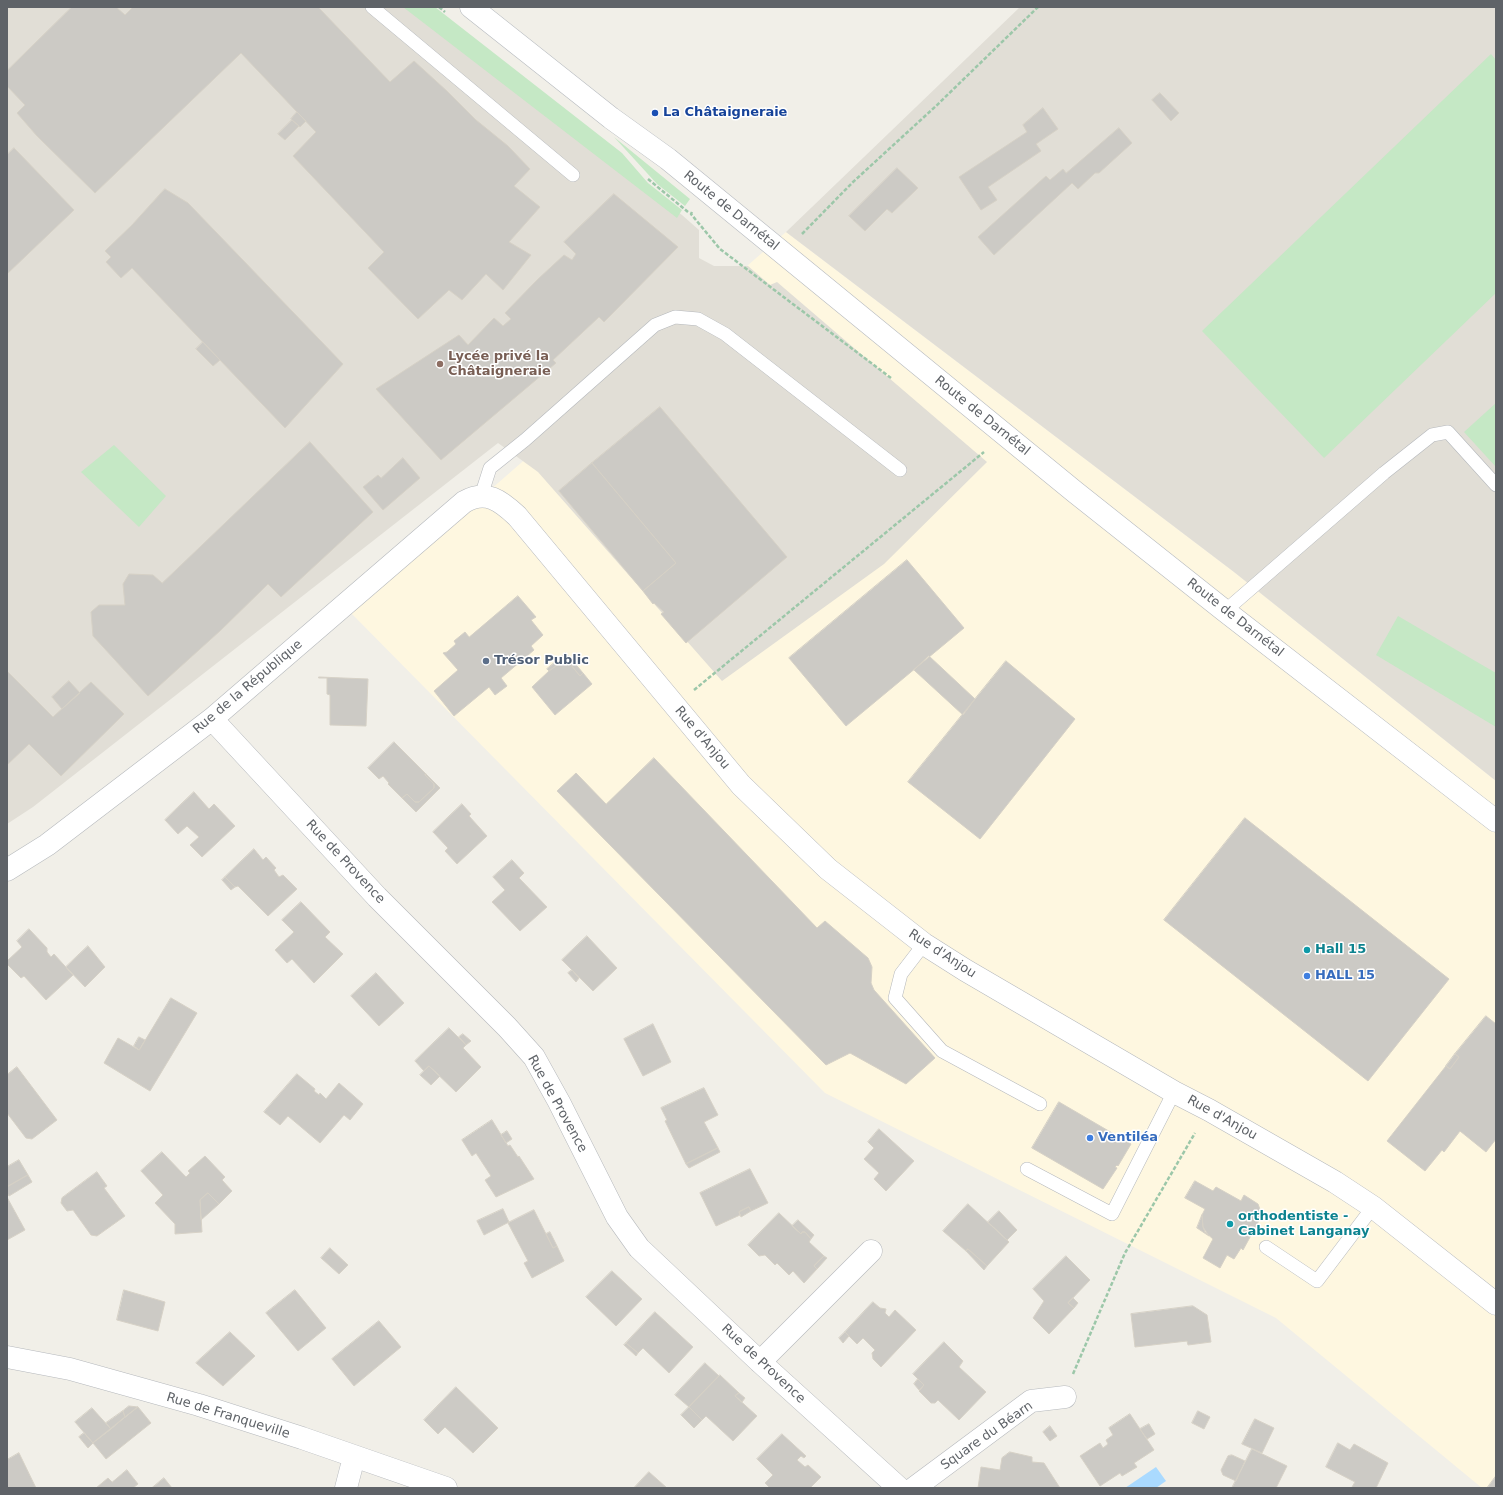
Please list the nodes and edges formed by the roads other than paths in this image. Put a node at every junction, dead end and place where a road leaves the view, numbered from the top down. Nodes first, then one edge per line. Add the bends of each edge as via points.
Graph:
1 (372, 7) edge
2 (471, 7) edge
3 (573, 175) dead end
4 (900, 470) dead end
5 (1496, 486) edge
6 (481, 496) junction
7 (1225, 611) junction
8 (212, 719) junction
9 (1496, 821) edge
10 (7, 870) edge
11 (924, 944) junction
12 (1174, 1092) junction
13 (1040, 1104) dead end
14 (1027, 1170) dead end
15 (1373, 1208) junction
16 (1266, 1247) dead end
17 (871, 1251) dead end
18 (1496, 1304) edge
19 (7, 1357) edge
20 (760, 1362) junction
21 (1065, 1397) road end
22 (354, 1457) junction
23 (346, 1488) edge
24 (446, 1488) edge
25 (899, 1488) edge
26 (914, 1488) edge

1 - 3 lane
2 - 7 street, Route de Darnétal via 668,160 1074,492
4 - 6 lane via 725,334 698,319 675,317 655,325 490,468
5 - 7 lane via 1448,432 1432,435 1384,473
6 - 8 street, Rue de la République via 474,496 464,502
6 - 11 street, Rue d'Anjou via 502,503 517,516 741,785 828,869
7 - 9 street, Route de Darnétal
8 - 10 street, Rue de la République via 47,845
8 - 20 street, Rue de Provence via 377,897 498,1017 534,1057 614,1211 639,1248
11 - 12 street, Rue d'Anjou
11 - 13 lane via 901,974 895,998 942,1051
12 - 14 lane via 1112,1214
12 - 15 street, Rue d'Anjou via 1335,1182
15 - 16 lane via 1317,1281
15 - 18 street, Rue d'Anjou
17 - 20 street
19 - 22 street, Rue de Franqueville via 70,1369 199,1405
20 - 25 street, Rue de Provence
21 - 26 street, Square du Béarn via 1031,1401
22 - 23 street
22 - 24 street, Rue de Franqueville

